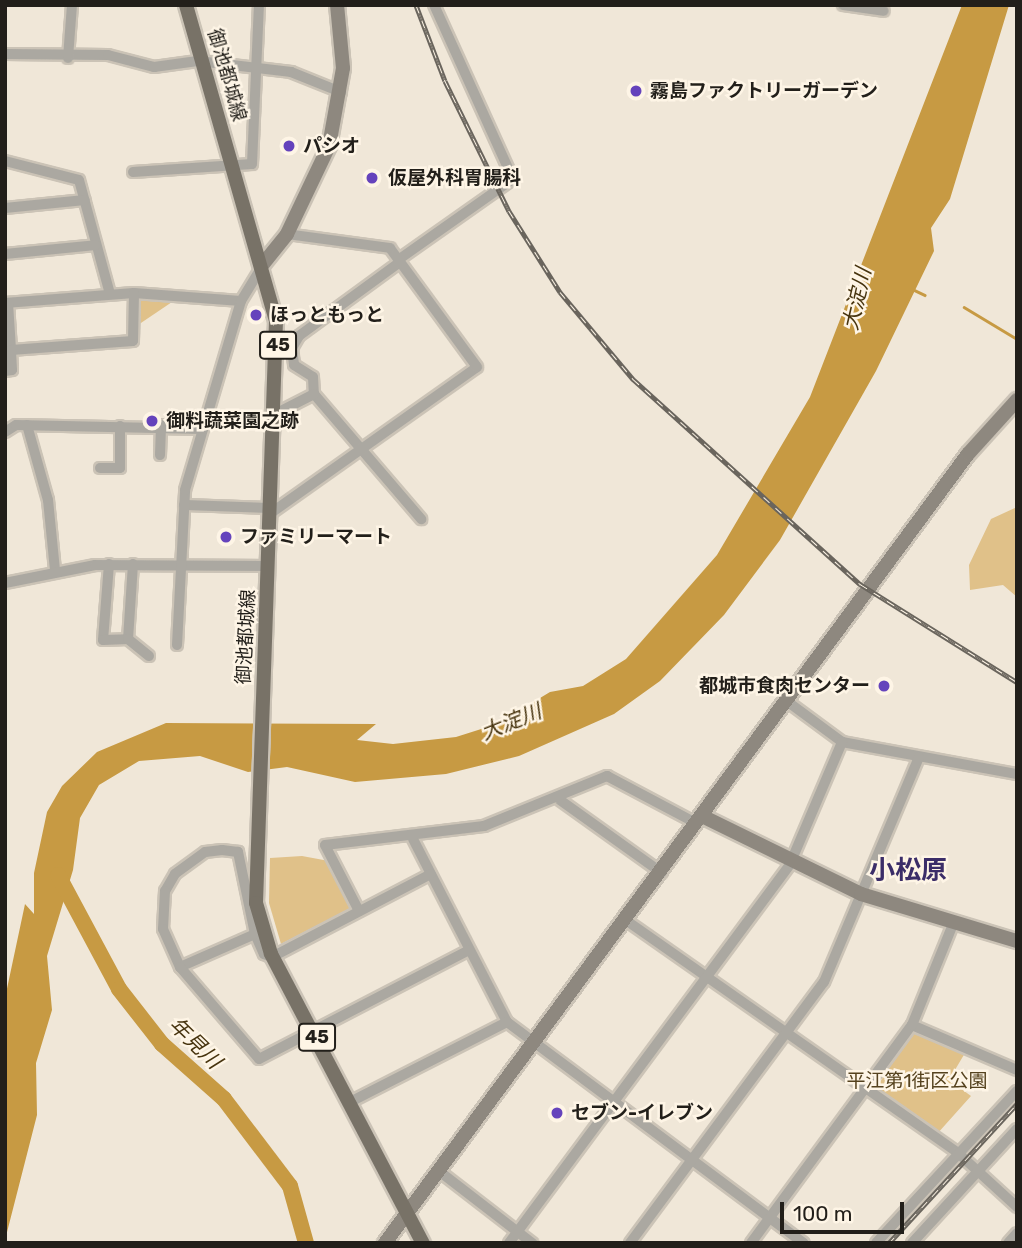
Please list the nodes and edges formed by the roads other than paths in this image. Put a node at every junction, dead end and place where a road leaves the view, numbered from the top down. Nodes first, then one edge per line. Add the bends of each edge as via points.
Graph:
1 (72, 5) edge
2 (187, 5) edge
3 (259, 5) edge
4 (337, 5) edge
5 (433, 5) edge
6 (843, 5) edge
7 (884, 11) dead end
8 (5, 54) edge
9 (68, 58) junction
10 (205, 65) junction
11 (261, 69) junction
12 (341, 92) junction
13 (5, 161) edge
14 (234, 167) junction
15 (133, 172) dead end
16 (85, 200) junction
17 (5, 208) edge
18 (287, 234) junction
19 (96, 245) junction
20 (5, 254) edge
21 (399, 261) junction
22 (263, 264) junction
23 (134, 293) junction
24 (110, 294) junction
25 (241, 301) junction
26 (6, 303) edge
27 (11, 350) junction
28 (5, 371) edge
29 (314, 394) junction
30 (1014, 406) edge
31 (275, 414) junction
32 (27, 425) junction
33 (161, 425) junction
34 (120, 426) junction
35 (203, 429) junction
36 (5, 432) edge
37 (362, 448) junction
38 (160, 455) dead end
39 (100, 468) dead end
40 (184, 505) junction
41 (271, 510) junction
42 (421, 519) dead end
43 (133, 564) junction
44 (108, 565) junction
45 (181, 566) junction
46 (269, 566) junction
47 (55, 570) junction
48 (5, 583) edge
49 (128, 639) junction
50 (177, 645) dead end
51 (149, 656) dead end
52 (788, 702) junction
53 (842, 743) junction
54 (919, 757) junction
55 (1017, 774) edge
56 (560, 800) junction
57 (704, 817) junction
58 (413, 839) junction
59 (790, 864) junction
60 (663, 873) junction
61 (431, 874) junction
62 (861, 894) junction
63 (359, 911) junction
64 (627, 920) junction
65 (953, 924) junction
66 (256, 934) junction
67 (1017, 941) edge
68 (469, 950) junction
69 (272, 957) junction
70 (180, 967) junction
71 (707, 978) junction
72 (507, 1022) junction
73 (912, 1025) junction
74 (314, 1032) junction
75 (785, 1035) junction
76 (534, 1043) junction
77 (1017, 1070) edge
78 (866, 1088) junction
79 (1017, 1091) edge
80 (352, 1101) junction
81 (614, 1101) junction
82 (1017, 1129) edge
83 (958, 1153) junction
84 (691, 1159) junction
85 (979, 1170) junction
86 (439, 1171) junction
87 (1017, 1207) edge
88 (407, 1212) junction
89 (769, 1216) junction
90 (517, 1232) junction
91 (1017, 1233) edge
92 (385, 1243) edge
93 (423, 1243) edge
94 (509, 1243) edge
95 (532, 1243) edge
96 (630, 1243) edge
97 (751, 1243) edge
98 (804, 1243) edge
99 (877, 1243) edge
100 (912, 1243) edge
101 (1008, 1243) edge

1 - 9 street
2 - 10 main road, 御池都城線 / 45
3 - 11 street
4 - 12 street
5 - 21 street via 513,180
6 - 7 street
8 - 9 street
9 - 10 street via 108,55 154,67
10 - 11 street
10 - 14 main road, 御池都城線 / 45
11 - 12 street
11 - 14 street via 252,164
12 - 18 street via 330,146
13 - 16 street via 74,176
14 - 15 street
14 - 22 main road, 御池都城線 / 45
16 - 17 street
16 - 19 street
18 - 21 street via 377,243
18 - 22 street
19 - 20 street
19 - 24 street
21 - 29 street via 294,341 295,365 313,377
21 - 37 street via 477,367
22 - 25 street
22 - 31 main road, 御池都城線 / 45 via 276,321
23 - 24 street
23 - 25 street
23 - 27 street via 133,341
24 - 26 street
25 - 35 street
26 - 27 street
27 - 28 street via 12,370
29 - 31 street
29 - 37 street
30 - 52 street
31 - 41 main road, 御池都城線 / 45
32 - 34 street
32 - 36 street
32 - 47 street via 48,500
33 - 34 street
33 - 35 street
33 - 38 street
34 - 39 street via 120,468
35 - 40 street
37 - 41 street
37 - 42 street
40 - 41 street
40 - 45 street
41 - 46 main road, 御池都城線 / 45
43 - 44 street
43 - 45 street
43 - 49 street
44 - 47 street
44 - 49 street via 103,640
45 - 46 street
45 - 50 street
46 - 69 main road, 御池都城線 / 45 via 253,874
47 - 48 street
49 - 51 street
52 - 53 street
52 - 57 street
53 - 54 street
53 - 59 street
54 - 55 street
54 - 62 street
56 - 57 street via 607,776 691,821
56 - 58 street via 484,826
56 - 60 street
57 - 59 street
57 - 60 street
58 - 61 street
58 - 63 street via 325,845
59 - 62 street
59 - 71 street
60 - 64 street
61 - 63 street
61 - 68 street
62 - 65 street
62 - 75 street via 824,982
63 - 69 street
64 - 71 street
64 - 76 street
65 - 67 street
65 - 73 street
66 - 69 street via 264,954
66 - 70 street
66 - 70 street via 238,852 205,852 188,861 165,891 163,929
68 - 72 street
68 - 74 street
69 - 74 main road, 御池都城線 / 45
70 - 74 street via 254,1057
71 - 75 street
71 - 81 street
72 - 76 street
72 - 80 street
73 - 77 street
73 - 78 street
74 - 80 main road, 御池都城線 / 45
75 - 78 street
75 - 84 street
76 - 81 street
76 - 86 street
78 - 83 street
78 - 89 street
79 - 83 street
80 - 88 main road, 御池都城線 / 45
81 - 84 street
81 - 90 street
82 - 85 street
83 - 85 street
83 - 99 street
84 - 89 street
84 - 96 street
85 - 87 street
85 - 100 street
86 - 88 street
86 - 90 street
88 - 92 street
88 - 93 main road, 御池都城線 / 45
89 - 97 street
89 - 98 street
90 - 94 street
90 - 95 street
91 - 101 street

